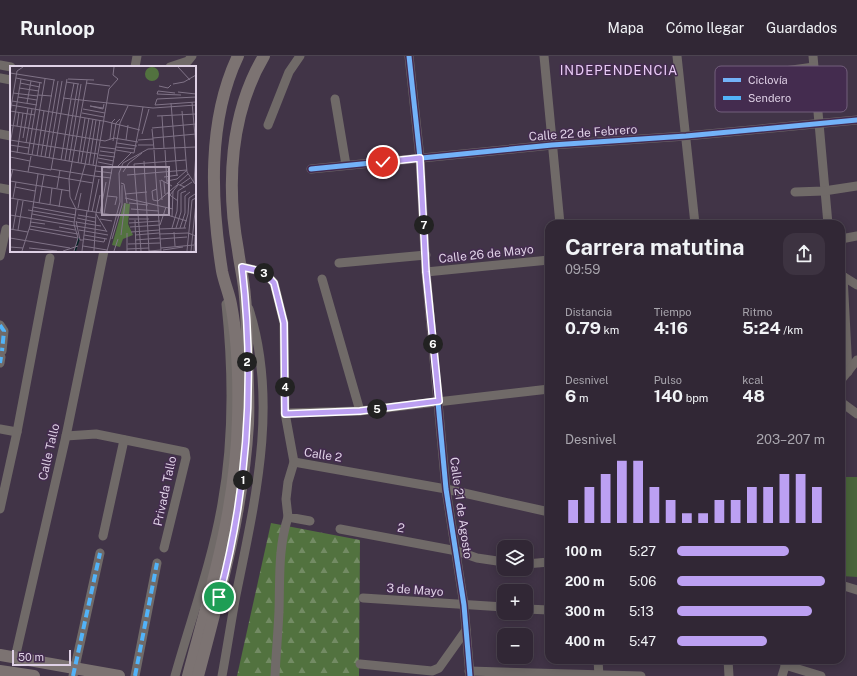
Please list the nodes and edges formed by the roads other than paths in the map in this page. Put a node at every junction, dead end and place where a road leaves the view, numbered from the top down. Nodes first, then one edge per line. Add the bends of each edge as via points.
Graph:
1 (136, 56) edge
2 (192, 56) edge
3 (238, 56) edge
4 (264, 56) edge
5 (300, 56) edge
6 (409, 56) edge
7 (544, 56) edge
8 (677, 56) edge
9 (813, 56) edge
10 (0, 65) edge
11 (135, 66) edge
12 (173, 66) edge
13 (814, 66) edge
14 (10, 67) edge
15 (0, 78) edge
16 (10, 80) edge
17 (335, 99) dead end
18 (817, 112) edge
19 (857, 120) edge
20 (818, 123) junction
21 (268, 125) dead end
22 (0, 134) edge
23 (10, 136) edge
24 (686, 136) junction
25 (552, 145) junction
26 (420, 158) junction
27 (346, 165) junction
28 (311, 169) dead end
29 (857, 186) edge
30 (0, 188) edge
31 (10, 190) edge
32 (824, 191) junction
33 (795, 192) dead end
34 (560, 220) edge
35 (695, 220) edge
36 (828, 220) edge
37 (6, 228) dead end
38 (857, 236) edge
39 (845, 238) edge
40 (104, 252) edge
41 (426, 255) junction
42 (0, 256) edge
43 (50, 258) dead end
44 (545, 260) edge
45 (339, 262) dead end
46 (242, 267) junction
47 (426, 272) junction
48 (222, 273) junction
49 (845, 277) edge
50 (322, 279) dead end
51 (857, 285) edge
52 (246, 298) junction
53 (845, 324) edge
54 (0, 325) edge
55 (1, 357) edge
56 (857, 360) edge
57 (848, 372) junction
58 (845, 375) edge
59 (545, 389) edge
60 (439, 401) junction
61 (845, 405) edge
62 (360, 411) junction
63 (285, 414) junction
64 (857, 414) edge
65 (0, 429) edge
66 (17, 432) junction
67 (66, 436) junction
68 (124, 440) junction
69 (294, 462) junction
70 (446, 490) junction
71 (0, 509) edge
72 (545, 511) edge
73 (288, 517) junction
74 (310, 521) dead end
75 (340, 529) dead end
76 (103, 536) dead end
77 (164, 548) dead end
78 (457, 551) junction
79 (100, 553) dead end
80 (497, 561) edge
81 (545, 562) edge
82 (157, 563) dead end
83 (533, 563) edge
84 (845, 586) edge
85 (857, 590) edge
86 (363, 598) dead end
87 (464, 605) junction
88 (497, 607) edge
89 (533, 609) edge
90 (545, 610) edge
91 (466, 630) junction
92 (0, 655) edge
93 (15, 658) junction
94 (360, 664) dead end
95 (598, 664) edge
96 (728, 664) edge
97 (786, 664) edge
98 (789, 664) edge
99 (0, 671) edge
100 (74, 672) edge
101 (469, 673) edge
102 (193, 675) edge
103 (599, 675) edge
104 (34, 676) edge
105 (119, 676) edge
106 (135, 676) edge
107 (174, 676) edge
108 (222, 676) edge
109 (275, 676) edge
110 (641, 676) edge
111 (729, 676) edge
112 (782, 676) edge
113 (821, 676) edge

1 - 11 street
2 - 12 street via 188,61
3 - 48 main road via 220,104 215,138 216,211
4 - 46 main road via 245,98 233,148 233,208
5 - 21 street via 289,72
6 - 26 street, Calle 21 de Agosto
7 - 25 street
8 - 24 street
9 - 13 street
10 - 14 street
15 - 16 street
17 - 27 street
18 - 20 street
19 - 20 street, Calle 22 de Febrero
20 - 24 street, Calle 22 de Febrero
20 - 32 street
22 - 23 street
24 - 25 street, Calle 22 de Febrero
24 - 35 street
25 - 26 street, Calle 22 de Febrero
25 - 34 street
26 - 27 street, Calle 22 de Febrero
26 - 41 street, Calle 21 de Agosto
27 - 28 street, Calle 22 de Febrero
29 - 32 street
30 - 31 street
32 - 33 street
32 - 36 street
37 - 42 street
38 - 39 street
40 - 67 street, Calle Tallo
41 - 45 street
41 - 47 street, Calle 21 de Agosto
43 - 66 street
44 - 47 street, Calle 26 de Mayo
46 - 52 main road
46 - 63 street, Calle 2 via 264,272 274,283 284,323
47 - 60 street, Calle 21 de Agosto
48 - 102 main road via 231,303 238,372 236,462 230,514
48 - 107 street via 232,386 226,477 217,531
49 - 51 street
50 - 62 street
52 - 102 main road via 248,423 239,511 230,558
52 - 108 street via 262,364 262,431 255,501
53 - 57 street
54 - 55 street via 4,331
56 - 57 street
57 - 58 street
59 - 60 street
60 - 62 street
60 - 70 street, Calle 21 de Agosto
61 - 64 street
62 - 63 street
63 - 69 street, Calle 2
65 - 66 street
66 - 71 street
67 - 68 street, Privada Tallo via 96,434
67 - 93 street, Calle Tallo
68 - 76 street
68 - 77 street, Privada Tallo via 185,452 186,458
69 - 70 street, Calle 2
69 - 73 street via 286,499
70 - 72 street, Calle 2
70 - 78 street, Calle 21 de Agosto
73 - 74 street
73 - 109 street via 279,570
75 - 78 street, 2
78 - 80 street, 2
78 - 87 street, Calle 21 de Agosto
79 - 100 street
81 - 83 street
82 - 106 street
84 - 85 street
86 - 87 street, 3 de Mayo
87 - 88 street, 3 de Mayo
87 - 91 street, Calle 21 de Agosto
89 - 90 street
91 - 94 street via 439,668 432,671
91 - 101 street, Calle 21 de Agosto
92 - 93 main road
93 - 100 main road
95 - 103 street
96 - 111 street
97 - 112 street
98 - 113 street
99 - 104 main road
100 - 105 main road
101 - 103 street
103 - 110 street

